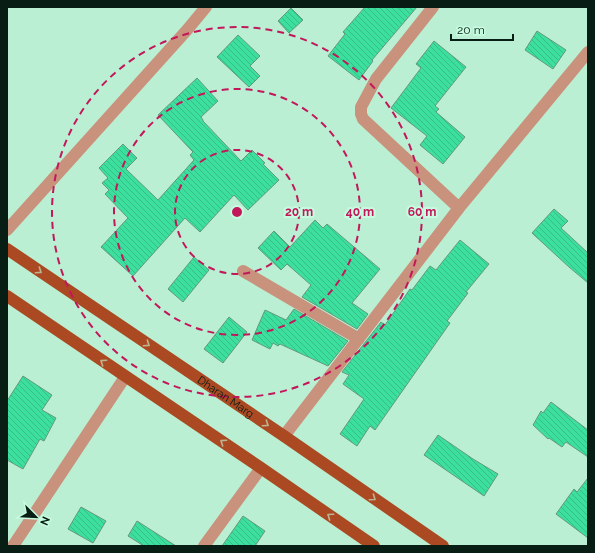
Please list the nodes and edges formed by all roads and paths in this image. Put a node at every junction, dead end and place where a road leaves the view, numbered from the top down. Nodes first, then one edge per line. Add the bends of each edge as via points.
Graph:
1 (206, 7) edge
2 (433, 7) edge
3 (588, 52) edge
4 (459, 208) junction
5 (7, 230) edge
6 (7, 249) edge
7 (243, 271) dead end
8 (7, 296) edge
9 (359, 339) junction
10 (125, 377) junction
11 (284, 436) junction
12 (260, 468) junction
13 (13, 546) edge
14 (204, 546) edge
15 (374, 546) edge
16 (443, 546) edge

1 - 5 street
2 - 4 street via 376,79 361,107 361,114
3 - 4 street
4 - 9 street
6 -> 11 main road, Dharan Marg
7 - 9 street
10 -> 8 main road
9 - 11 street
12 -> 10 main road
10 - 13 street
11 -> 16 main road, Dharan Marg
12 - 14 street
15 -> 12 main road

